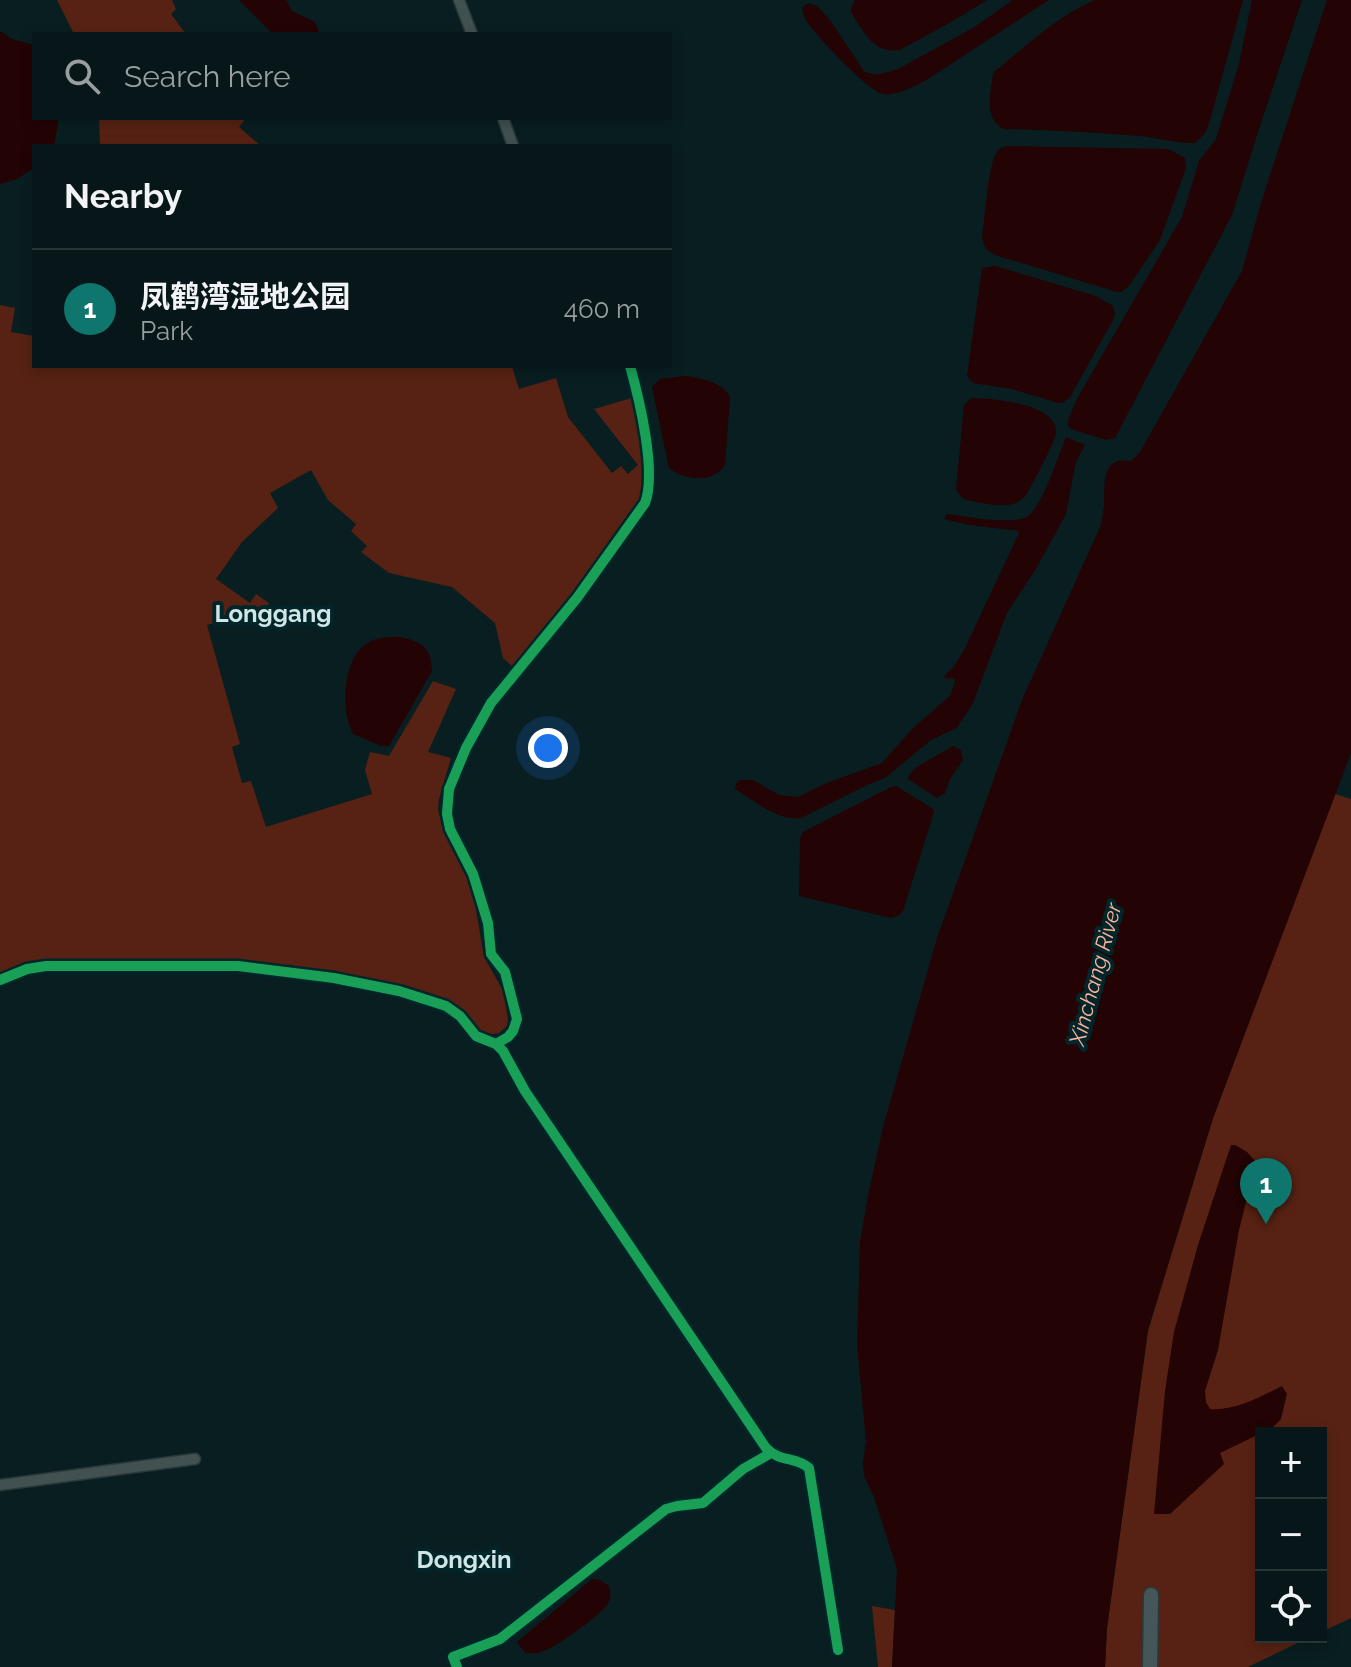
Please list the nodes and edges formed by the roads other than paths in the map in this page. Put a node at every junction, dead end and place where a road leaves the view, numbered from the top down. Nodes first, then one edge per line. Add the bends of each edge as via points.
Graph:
1 (459, 0) edge
2 (471, 32) edge
3 (504, 120) edge
4 (512, 144) edge
5 (631, 368) edge
6 (0, 980) edge
7 (496, 1044) junction
8 (771, 1453) junction
9 (195, 1459) dead end
10 (0, 1485) edge
11 (1151, 1595) dead end
12 (838, 1650) dead end
13 (457, 1667) edge
14 (1150, 1667) edge

1 - 2 street
3 - 4 street
5 - 7 street via 642,413 650,486 645,503 577,598 491,703 448,795 450,829 473,874 491,954 505,972 517,1019 508,1037
6 - 7 street via 46,966 273,970 368,984 446,1006 476,1036
7 - 8 street
8 - 12 street via 803,1463 810,1471
8 - 13 street via 703,1503 666,1509 500,1639 453,1657
9 - 10 street
11 - 14 street

